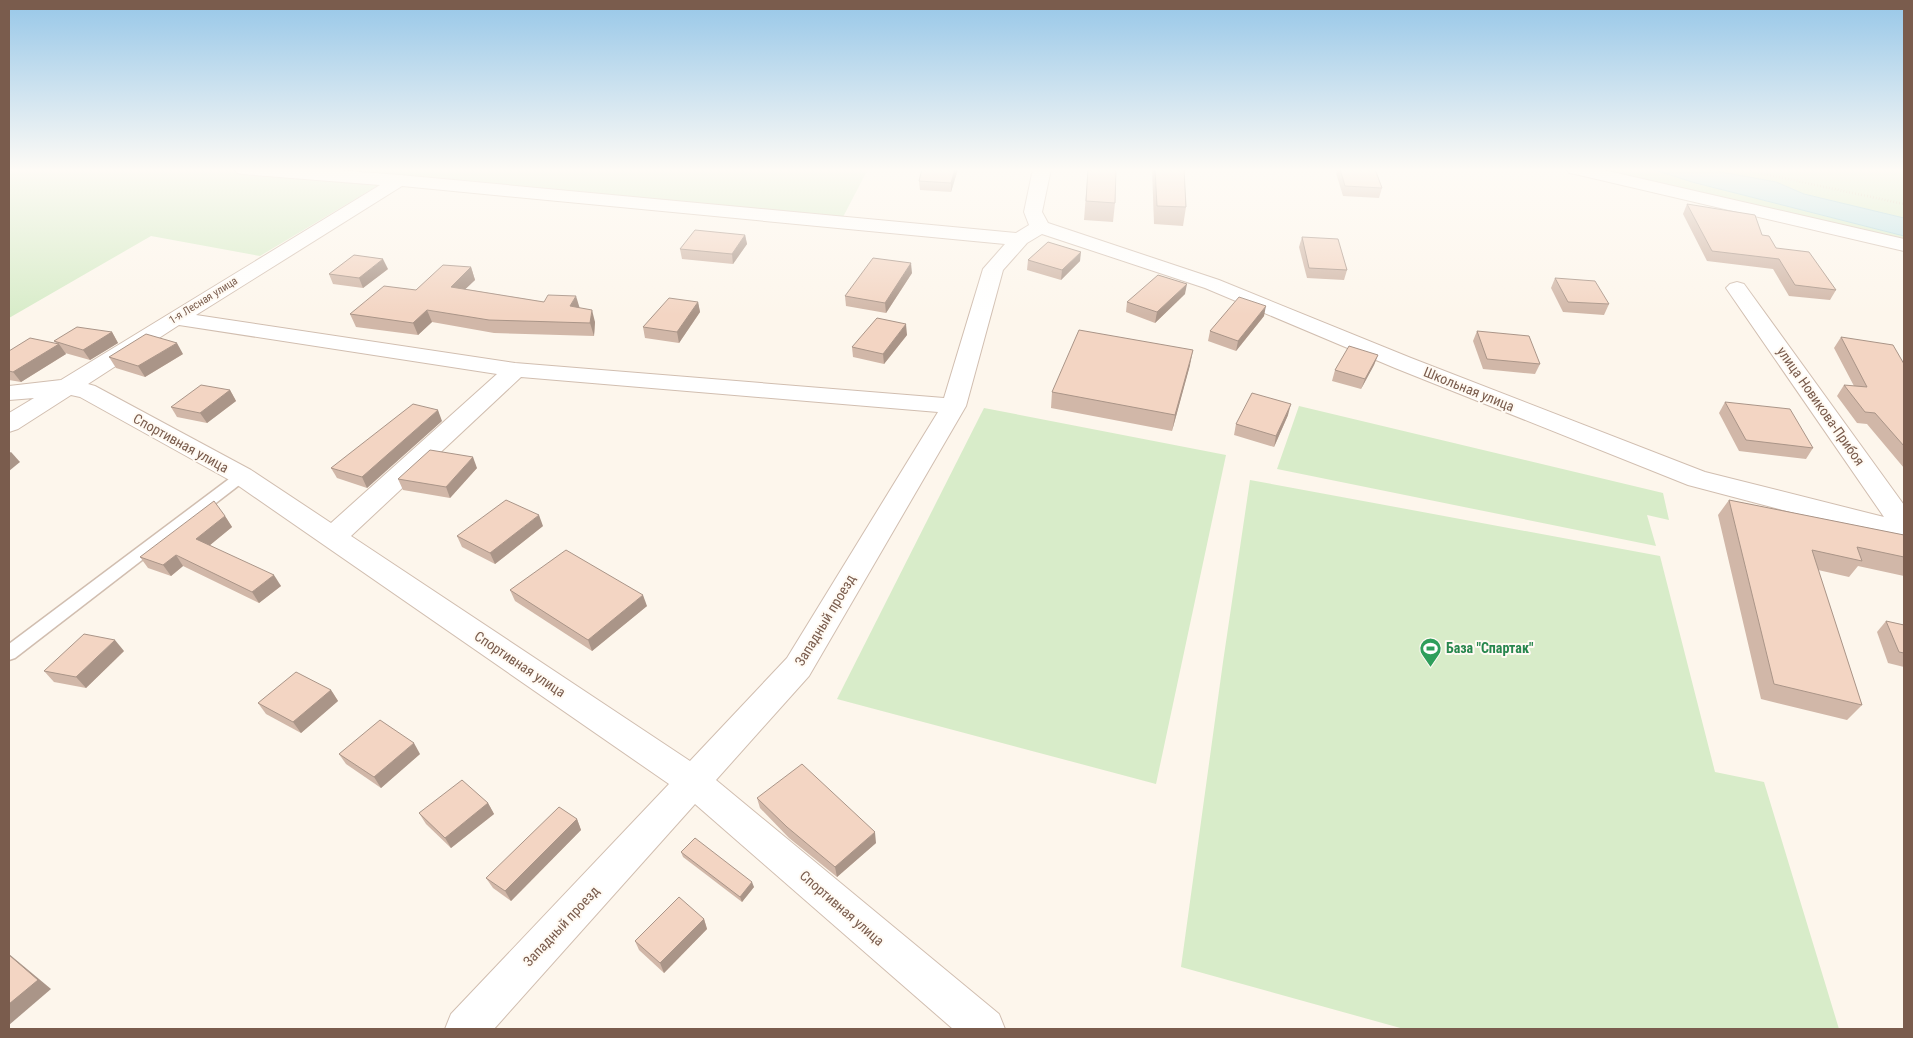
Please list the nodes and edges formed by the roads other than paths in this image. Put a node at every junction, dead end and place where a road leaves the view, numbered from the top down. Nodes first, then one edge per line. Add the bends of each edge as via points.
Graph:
1 (339, 217) edge
2 (779, 217) edge
3 (1032, 217) edge
4 (1785, 217) edge
5 (1030, 233) junction
6 (1904, 245) edge
7 (1737, 288) dead end
8 (175, 318) junction
9 (516, 370) junction
10 (66, 387) junction
11 (9, 393) edge
12 (954, 406) junction
13 (9, 424) edge
14 (242, 476) junction
15 (1904, 525) edge
16 (1904, 532) edge
17 (332, 538) junction
18 (9, 653) edge
19 (694, 782) junction
20 (466, 1029) edge
21 (984, 1029) edge

1 - 8 street, 1-я Лесная улица
2 - 5 street, Школьная улица
3 - 5 street
4 - 6 street
5 - 12 street, Западный проезд via 993,269
5 - 16 street, Школьная улица via 1212,284 1697,479
7 - 15 street, улица Новикова-Прибоя
8 - 9 street
8 - 10 street, 1-я Лесная улица
9 - 12 street
9 - 17 street
10 - 11 street, Спортивная улица
10 - 13 street, 1-я Лесная улица
10 - 14 street, Спортивная улица via 87,392
12 - 19 street, Западный проезд via 798,667
14 - 17 street, Спортивная улица
14 - 18 lane
17 - 19 street, Спортивная улица
19 - 20 street, Западный проезд
19 - 21 street, Спортивная улица

